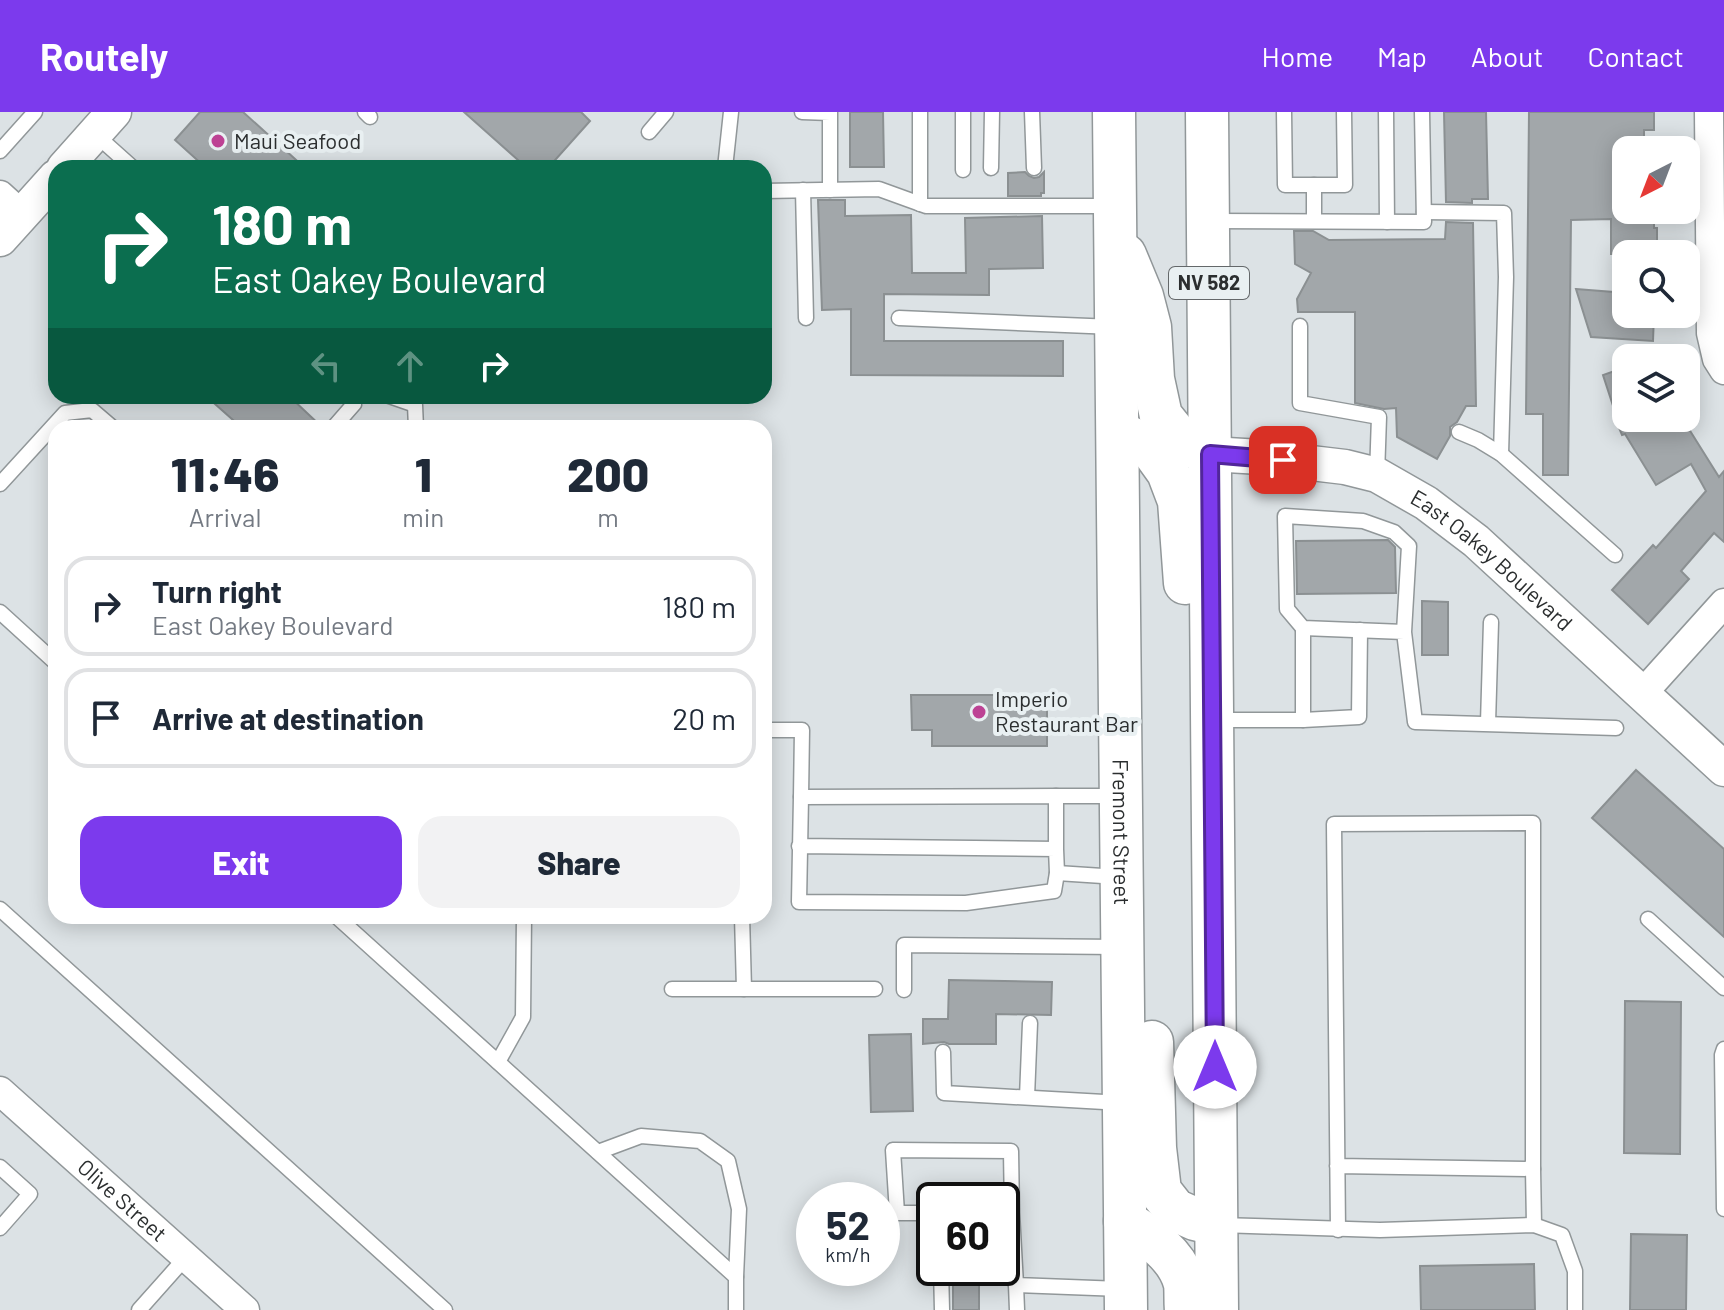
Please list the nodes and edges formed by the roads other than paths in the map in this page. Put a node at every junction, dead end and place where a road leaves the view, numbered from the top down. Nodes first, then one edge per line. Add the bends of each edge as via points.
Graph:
1 (35, 112) edge
2 (666, 112) edge
3 (731, 112) edge
4 (802, 112) edge
5 (920, 112) edge
6 (963, 112) edge
7 (992, 112) edge
8 (1032, 112) edge
9 (1114, 112) edge
10 (1207, 112) edge
11 (1284, 112) edge
12 (1344, 112) edge
13 (1386, 112) edge
14 (1422, 112) edge
15 (1709, 112) edge
16 (104, 123) edge
17 (649, 132) dead end
18 (0, 151) edge
19 (71, 160) edge
20 (128, 160) edge
21 (726, 160) edge
22 (991, 168) dead end
23 (1034, 168) dead end
24 (963, 170) dead end
25 (48, 183) edge
26 (1314, 185) junction
27 (803, 190) junction
28 (830, 190) junction
29 (772, 191) edge
30 (920, 204) junction
31 (1424, 212) junction
32 (7, 216) edge
33 (1114, 218) junction
34 (1208, 221) junction
35 (1314, 221) junction
36 (1387, 222) junction
37 (806, 318) dead end
38 (899, 318) dead end
39 (1300, 326) dead end
40 (1116, 327) junction
41 (1724, 370) edge
42 (354, 404) edge
43 (59, 420) edge
44 (104, 420) edge
45 (340, 420) edge
46 (48, 432) edge
47 (1118, 432) junction
48 (1459, 432) dead end
49 (1210, 454) junction
50 (1501, 454) junction
51 (1377, 475) junction
52 (0, 484) edge
53 (1615, 555) dead end
54 (1724, 603) edge
55 (0, 612) edge
56 (1491, 622) dead end
57 (1303, 628) junction
58 (1360, 630) junction
59 (1404, 632) junction
60 (48, 656) edge
61 (1212, 661) junction
62 (1642, 694) junction
63 (1212, 719) junction
64 (1303, 720) junction
65 (1488, 723) junction
66 (1616, 728) dead end
67 (772, 730) edge
68 (1724, 769) edge
69 (1056, 796) junction
70 (1122, 796) junction
71 (801, 797) junction
72 (799, 846) junction
73 (1056, 849) junction
74 (1057, 873) junction
75 (1122, 877) junction
76 (0, 909) edge
77 (1648, 919) dead end
78 (345, 924) edge
79 (524, 924) edge
80 (742, 924) edge
81 (1123, 967) junction
82 (1724, 988) edge
83 (672, 989) dead end
84 (744, 989) junction
85 (875, 989) dead end
86 (904, 990) dead end
87 (1030, 1023) dead end
88 (1724, 1049) edge
89 (943, 1052) dead end
90 (498, 1062) junction
91 (0, 1091) edge
92 (1027, 1097) junction
93 (1124, 1103) junction
94 (598, 1152) junction
95 (1337, 1166) junction
96 (0, 1167) edge
97 (1533, 1169) junction
98 (1009, 1182) edge
99 (1724, 1209) edge
100 (916, 1213) edge
101 (1125, 1221) junction
102 (1216, 1224) junction
103 (1534, 1225) junction
104 (0, 1228) edge
105 (1338, 1230) junction
106 (187, 1256) junction
107 (736, 1277) junction
108 (941, 1286) edge
109 (1016, 1286) edge
110 (1020, 1286) edge
111 (1126, 1300) edge
112 (139, 1310) edge
113 (245, 1310) edge
114 (445, 1310) edge
115 (736, 1310) edge
116 (942, 1310) edge
117 (1017, 1310) edge
118 (1186, 1310) edge
119 (1217, 1310) edge
120 (1575, 1310) edge

1 - 18 lane
2 - 17 lane
3 - 21 lane
4 - 28 lane via 830,113
5 - 30 lane
6 - 24 lane
7 - 22 lane
8 - 23 lane
9 - 33 main road, Fremont Street
10 - 34 main road, NV 582
11 - 26 lane via 1285,185
12 - 26 lane via 1345,185
13 - 36 lane
14 - 31 lane
15 - 41 street via 1711,333
16 - 19 street
16 - 20 lane
25 - 32 street
26 - 35 lane
27 - 28 lane
27 - 29 lane
27 - 37 lane
28 - 30 lane via 879,189
30 - 33 lane
31 - 36 lane via 1424,222
31 - 50 lane via 1504,213
33 - 40 main road, Fremont Street
33 - 49 main road via 1150,327 1161,416 1182,442
34 - 35 lane
34 - 49 main road, NV 582
35 - 36 lane
38 - 40 lane
39 - 51 lane via 1300,403 1379,417
40 - 47 main road, Fremont Street
42 - 45 lane
43 - 44 lane via 65,413 92,410
46 - 52 lane
47 - 61 main road via 1150,447 1168,472 1179,501 1193,636
47 - 70 main road, Fremont Street
48 - 50 lane
49 - 51 street, East Oakey Boulevard
49 - 61 main road, NV 582
50 - 53 lane
51 - 62 street, East Oakey Boulevard via 1476,541
54 - 62 street
55 - 60 lane
56 - 65 lane
57 - 58 lane
57 - 59 lane via 1287,609 1285,516 1363,521 1394,532 1409,546
57 - 64 lane
58 - 59 lane
58 - 64 lane via 1359,717
59 - 65 lane via 1415,722
61 - 63 main road, NV 582
62 - 68 street, East Oakey Boulevard
63 - 64 lane
63 - 102 main road, NV 582
65 - 66 lane
67 - 71 lane via 802,730
69 - 70 lane
69 - 71 lane
69 - 73 lane
70 - 75 main road, Fremont Street
71 - 72 lane
72 - 73 lane
72 - 74 lane via 799,902 966,903 1054,891
73 - 74 lane
74 - 75 lane
75 - 81 main road, Fremont Street
76 - 114 lane
77 - 82 lane
78 - 90 lane
79 - 90 lane via 523,1017
80 - 84 lane
81 - 86 lane via 904,945
81 - 93 main road, Fremont Street
81 - 102 main road via 1151,1024 1160,1191 1175,1210
83 - 84 lane
84 - 85 lane
87 - 92 lane
88 - 99 lane
89 - 92 lane via 944,1093
90 - 94 lane
91 - 106 street, Olive Street
92 - 93 lane
93 - 101 main road, Fremont Street
94 - 107 lane
94 - 107 lane via 641,1136 700,1141 728,1161 739,1209
95 - 97 lane
95 - 97 lane via 1334,824 1533,823
95 - 105 lane
96 - 104 lane via 30,1194
97 - 103 lane
98 - 100 lane via 1011,1151 893,1150 897,1213
101 - 111 main road, Fremont Street
101 - 118 main road via 1176,1264 1185,1285
102 - 105 lane
102 - 119 main road, NV 582
103 - 105 lane
103 - 120 lane via 1562,1235 1575,1271
106 - 112 lane
106 - 113 street, Olive Street
107 - 115 lane
108 - 116 lane
109 - 117 lane
110 - 111 lane

